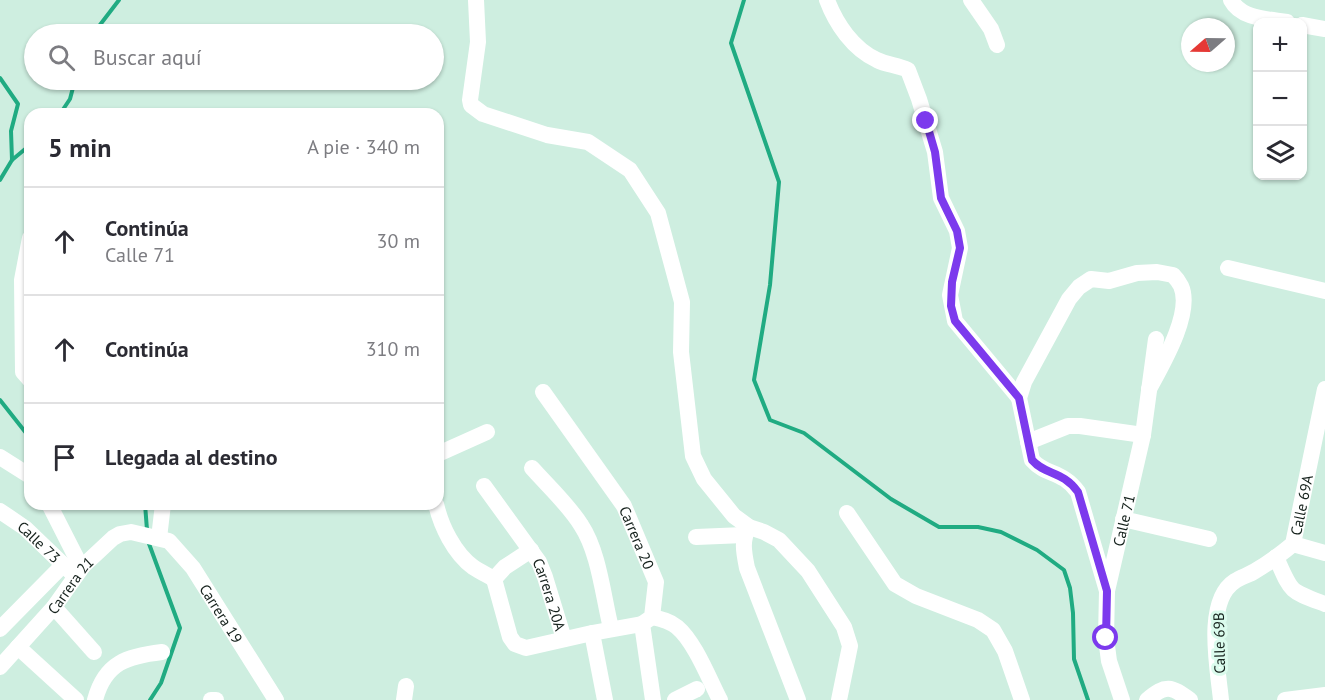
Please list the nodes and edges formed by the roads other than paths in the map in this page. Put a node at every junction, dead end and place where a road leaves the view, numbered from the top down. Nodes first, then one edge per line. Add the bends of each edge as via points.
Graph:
1 (476, 0) edge
2 (827, 0) edge
3 (971, 0) edge
4 (1231, 0) edge
5 (1260, 18) edge
6 (1307, 26) edge
7 (1325, 29) edge
8 (997, 45) dead end
9 (1228, 268) dead end
10 (24, 270) edge
11 (1325, 291) edge
12 (1156, 339) dead end
13 (24, 373) edge
14 (1149, 389) junction
15 (1325, 389) edge
16 (543, 392) dead end
17 (1019, 398) junction
18 (1322, 420) edge
19 (487, 432) dead end
20 (1143, 435) junction
21 (1028, 442) junction
22 (444, 451) edge
23 (0, 457) edge
24 (1317, 466) edge
25 (532, 468) dead end
26 (24, 472) edge
27 (484, 486) dead end
28 (0, 510) edge
29 (52, 510) edge
30 (162, 510) edge
31 (438, 510) edge
32 (847, 513) dead end
33 (1123, 519) junction
34 (747, 531) junction
35 (158, 537) junction
36 (696, 537) dead end
37 (1209, 539) dead end
38 (1293, 544) junction
39 (531, 550) junction
40 (1325, 553) edge
41 (1276, 557) junction
42 (74, 569) junction
43 (494, 579) junction
44 (1228, 588) joint
45 (1107, 591) junction
46 (1325, 604) edge
47 (54, 607) junction
48 (647, 620) junction
49 (611, 628) junction
50 (0, 629) edge
51 (592, 633) junction
52 (564, 639) junction
53 (18, 647) junction
54 (94, 652) dead end
55 (162, 652) dead end
56 (0, 667) edge
57 (697, 689) dead end
58 (1170, 694) edge
59 (1325, 695) edge
60 (274, 699) edge
61 (76, 700) edge
62 (95, 700) edge
63 (211, 700) edge
64 (216, 700) edge
65 (604, 700) edge
66 (653, 700) edge
67 (675, 700) edge
68 (720, 700) edge
69 (798, 700) edge
70 (839, 700) edge
71 (1022, 700) edge
72 (1122, 700) edge
73 (1147, 700) edge
74 (1190, 700) edge
75 (1221, 700) edge
76 (1285, 700) edge

1 - 34 street via 478,42 471,105 483,114 536,132 588,142 630,170 658,213 682,302 681,352 693,456 704,479
2 - 17 street via 838,24 858,47 875,59 908,70 935,152 941,198 957,231 960,248 950,295 955,321
3 - 8 street
4 - 5 street via 1235,7
6 - 7 street
9 - 11 street
10 - 13 street
12 - 14 street, Calle 71
14 - 17 street via 1168,355 1184,294 1173,275 1137,273 1109,281 1091,279 1079,287 1031,368
14 - 20 street, Calle 71
15 - 18 street, Calle 69A
16 - 48 street, Carrera 20 via 624,506 656,582
17 - 21 street
18 - 24 street, Calle 69A
19 - 22 street
20 - 21 street via 1068,426
20 - 33 street, Calle 71
21 - 45 street via 1032,460 1038,466 1070,481 1078,492
23 - 26 street
24 - 38 street, Calle 69A
25 - 49 street via 587,535
27 - 39 street, Carrera 20A
28 - 42 street, Calle 73
29 - 42 street via 78,561
30 - 35 street
31 - 43 street via 445,531 461,555
32 - 71 street via 895,584 993,630 1005,651
33 - 37 street
33 - 45 street, Calle 71
34 - 36 street
34 - 69 street via 747,568
34 - 70 street via 764,532 779,540 808,571 844,627 850,646
35 - 42 street, Carrera 21 via 120,534
35 - 60 street, Carrera 19 via 169,540 193,568
38 - 40 street
38 - 41 street, Calle 69A
39 - 43 street
39 - 52 street, Carrera 20A via 545,577
41 - 44 street, Calle 69A
41 - 46 street via 1290,588
42 - 47 street, Carrera 21
42 - 50 street
43 - 52 street via 515,644 526,648
44 - 75 street, Calle 69B via 1220,598 1216,614
45 - 72 street, Calle 71 via 1106,638
47 - 53 street, Carrera 21
47 - 54 street
48 - 49 street
48 - 66 street, Carrera 20
48 - 68 street via 670,622 680,628
49 - 51 street
51 - 52 street
51 - 65 street
53 - 56 street, Carrera 21
53 - 61 street
55 - 62 street via 134,656 113,667
57 - 67 street
58 - 73 street via 1158,691
58 - 74 street via 1176,690
59 - 76 street
63 - 64 street

